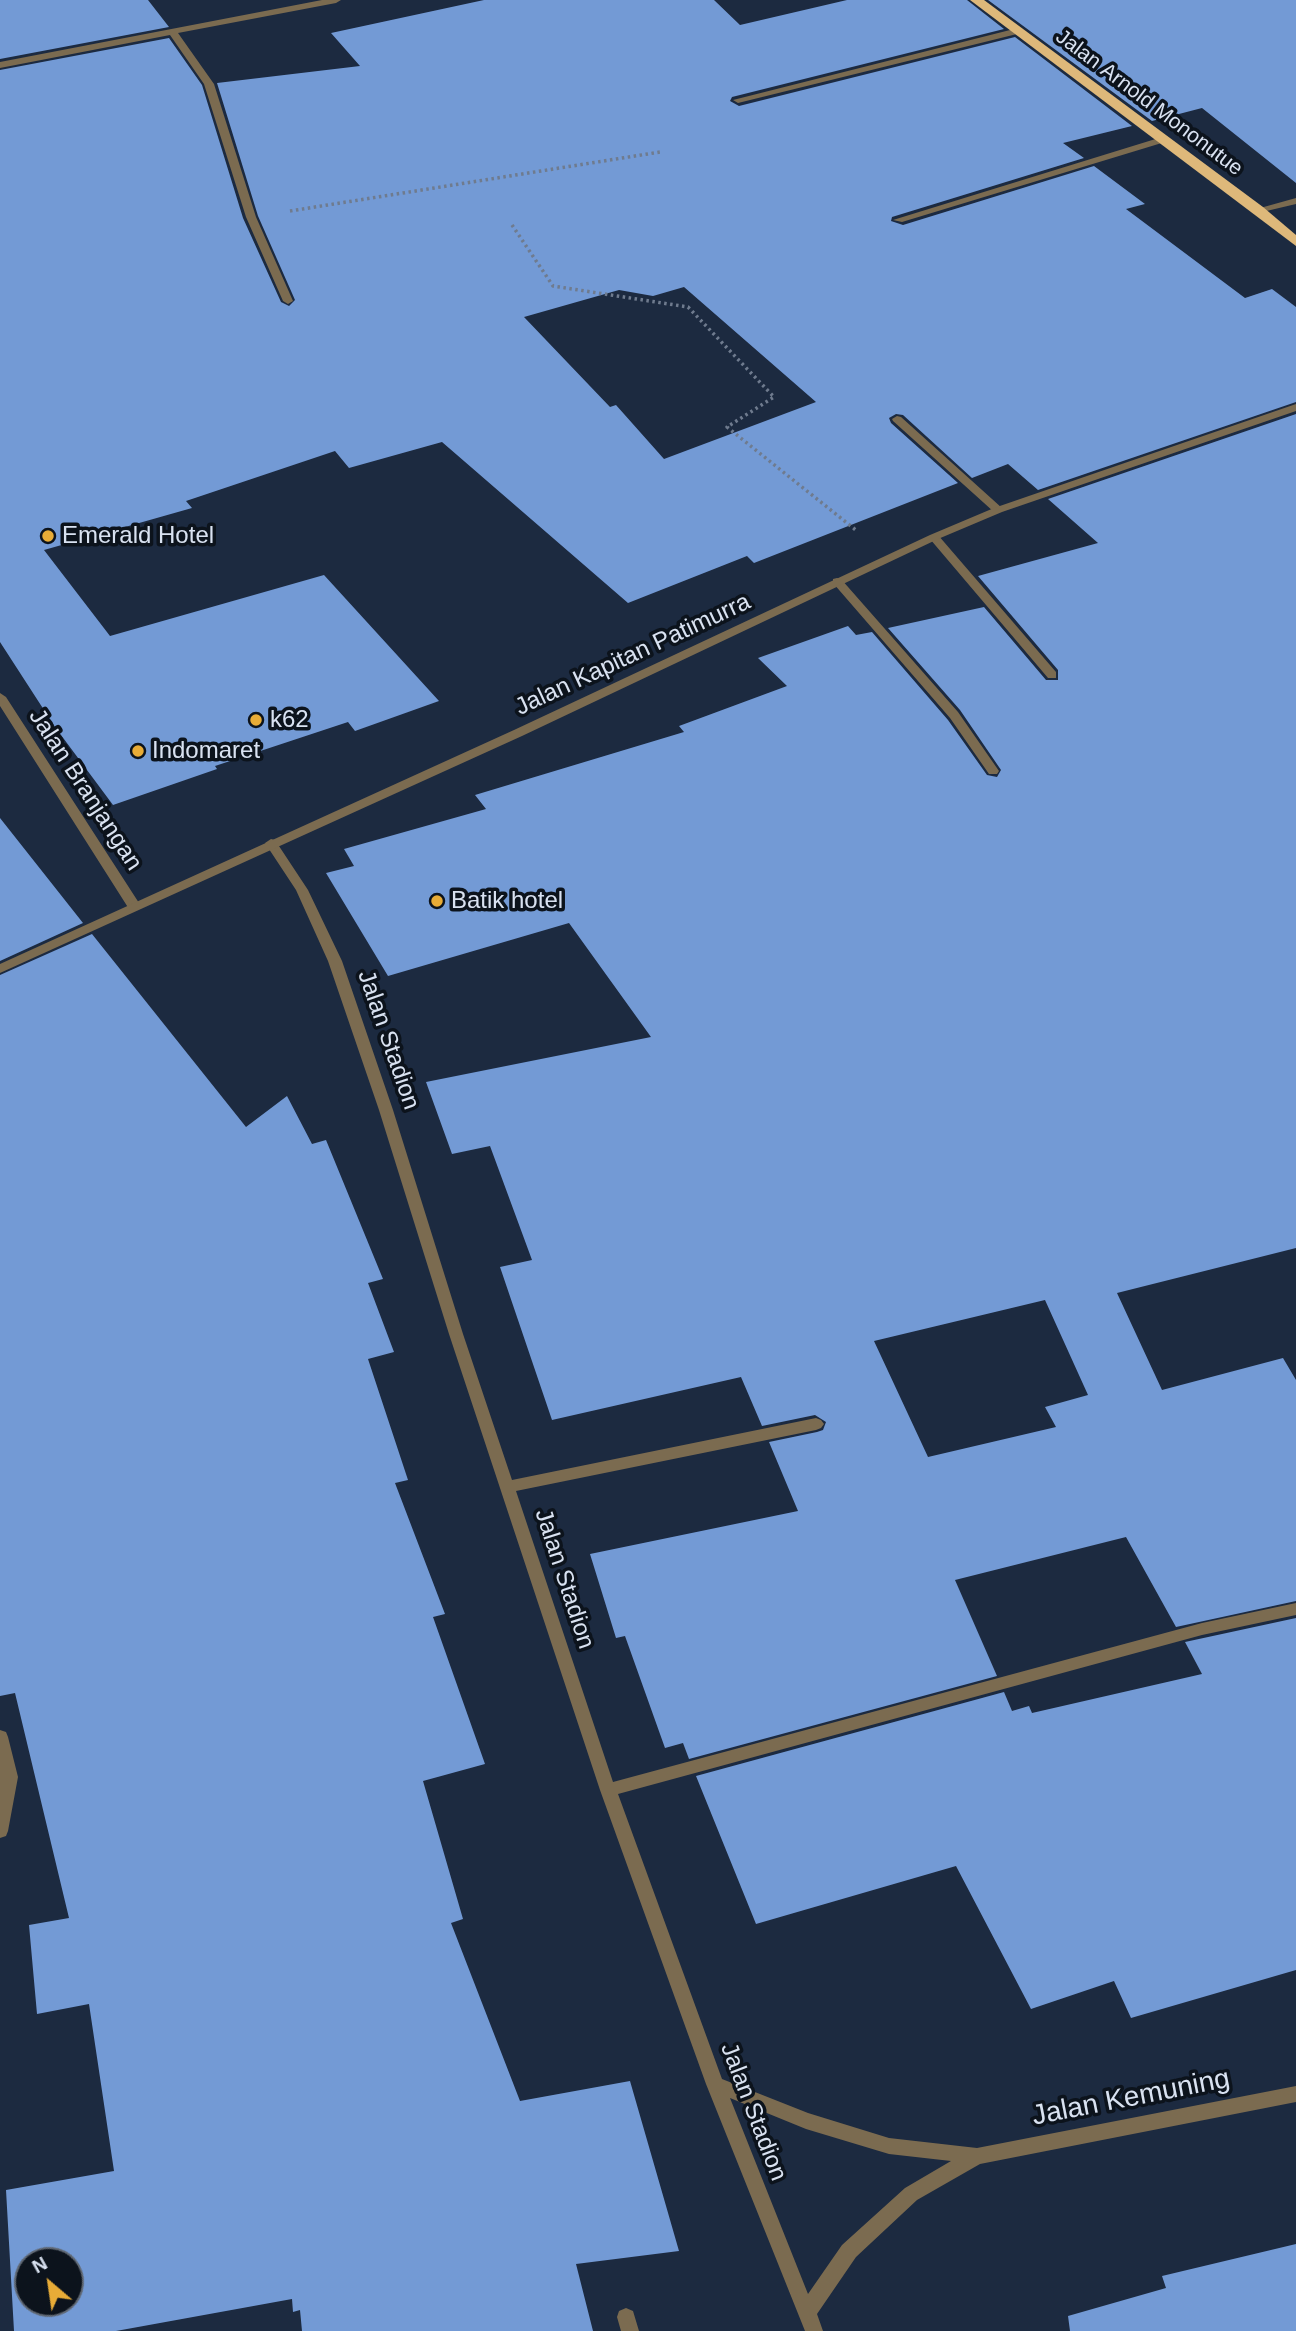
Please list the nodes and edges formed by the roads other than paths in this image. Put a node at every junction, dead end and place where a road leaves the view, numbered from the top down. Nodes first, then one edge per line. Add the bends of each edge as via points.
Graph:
1 (336, 0) edge
2 (976, 0) edge
3 (1018, 31) junction
4 (173, 32) junction
5 (0, 65) edge
6 (738, 100) dead end
7 (1162, 140) junction
8 (1296, 201) edge
9 (1258, 210) junction
10 (898, 220) dead end
11 (1296, 242) edge
12 (288, 301) dead end
13 (1296, 407) edge
14 (897, 419) dead end
15 (998, 510) junction
16 (934, 537) junction
17 (837, 581) junction
18 (1052, 675) dead end
19 (0, 697) edge
20 (993, 771) dead end
21 (271, 843) junction
22 (134, 906) junction
23 (0, 969) edge
24 (816, 1424) dead end
25 (508, 1487) junction
26 (1296, 1609) edge
27 (0, 1737) edge
28 (608, 1790) junction
29 (0, 1831) edge
30 (715, 2084) junction
31 (1296, 2094) edge
32 (977, 2156) junction
33 (807, 2312) junction
34 (814, 2331) edge

1 - 4 street
2 - 3 highway, Jalan Arnold Mononutue
3 - 6 street
3 - 7 highway, Jalan Arnold Mononutue
4 - 5 street
4 - 12 street via 209,84 251,217
7 - 9 highway, Jalan Arnold Mononutue
7 - 10 street
8 - 9 street
9 - 11 highway, Jalan Arnold Mononutue
13 - 15 street, Jalan Kapitan Patimurra
14 - 15 street
15 - 16 street, Jalan Kapitan Patimurra
16 - 17 street, Jalan Kapitan Patimurra
16 - 18 street
17 - 20 street via 954,715
17 - 21 street, Jalan Kapitan Patimurra via 518,733
19 - 22 street, Jalan Branjangan
21 - 22 street, Jalan Kapitan Patimurra
21 - 25 street, Jalan Stadion via 302,890 335,961
22 - 23 street, Jalan Kapitan Patimurra
24 - 25 street
25 - 28 street, Jalan Stadion
26 - 28 street via 1202,1629
27 - 29 street via 10,1777
28 - 30 street, Jalan Stadion
30 - 32 street, Jalan Kemuning via 806,2121 889,2146
30 - 33 street, Jalan Stadion
31 - 32 street, Jalan Kemuning
32 - 33 street, Jalan Kemuning via 911,2194 849,2250
33 - 34 street, Jalan Stadion

